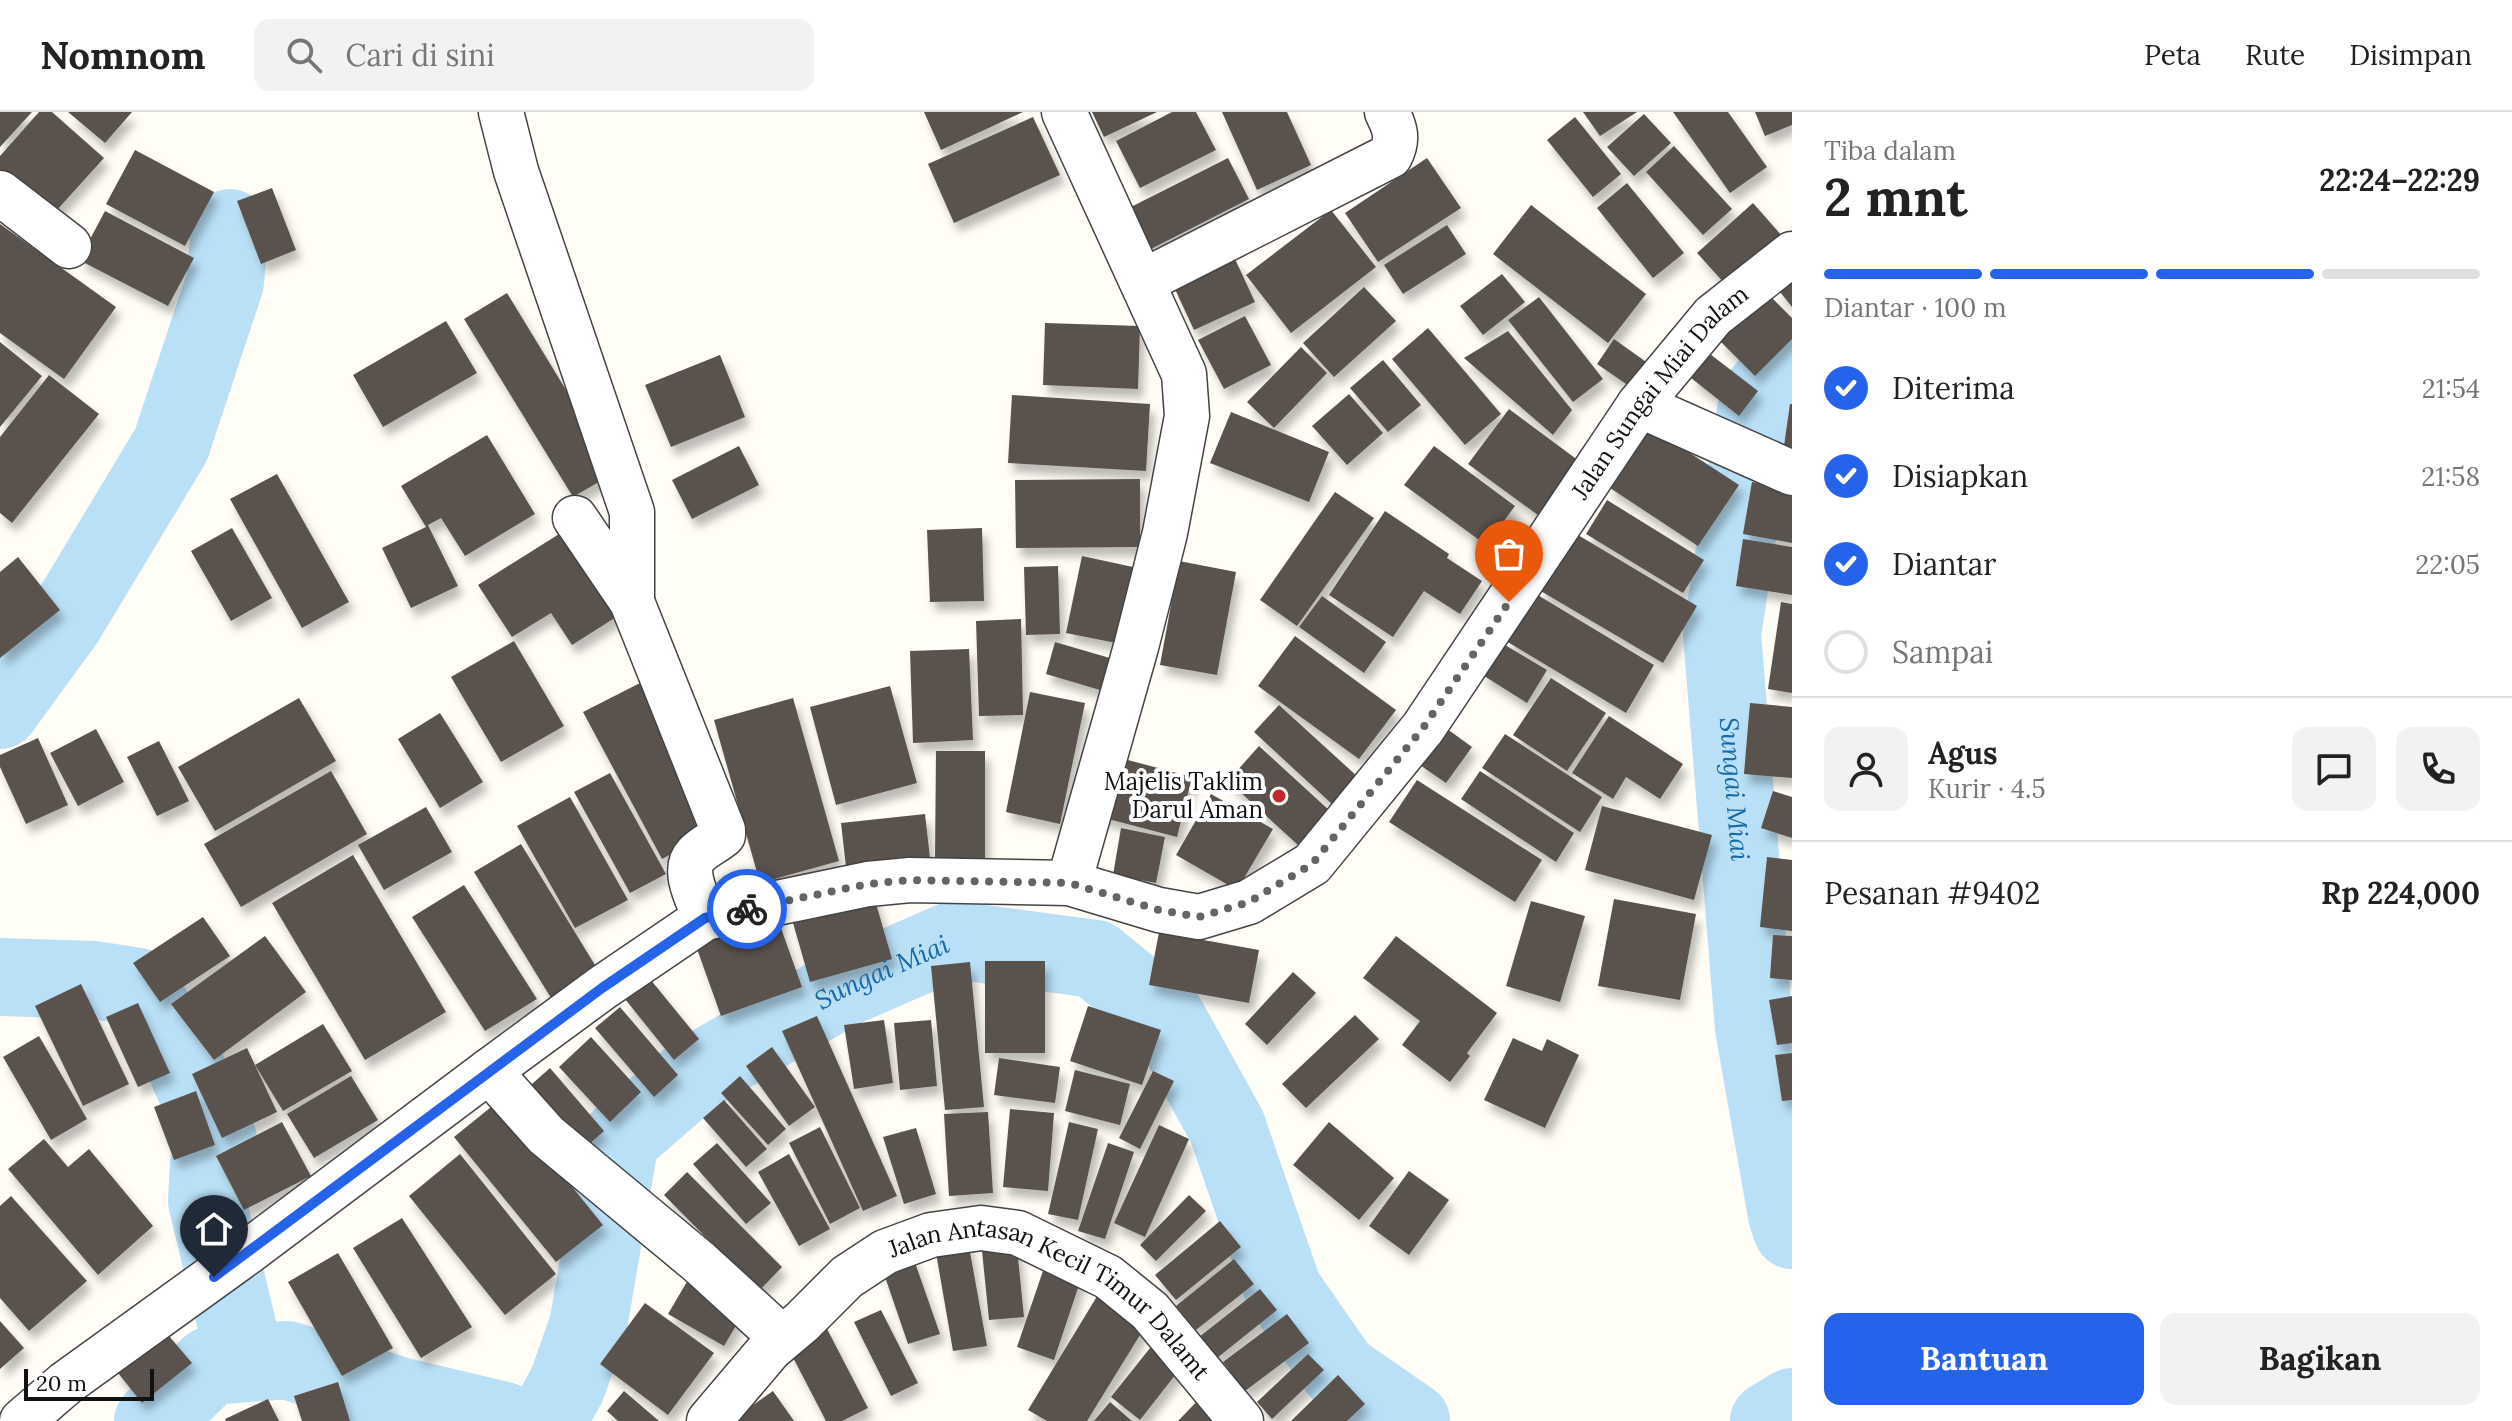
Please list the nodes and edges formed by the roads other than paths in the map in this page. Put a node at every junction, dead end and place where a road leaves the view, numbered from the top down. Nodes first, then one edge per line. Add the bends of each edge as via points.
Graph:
1 (501, 112) edge
2 (1064, 112) edge
3 (1387, 112) edge
4 (0, 193) edge
5 (69, 246) dead end
6 (1792, 254) edge
7 (1144, 281) junction
8 (1646, 409) junction
9 (1792, 473) edge
10 (575, 518) dead end
11 (632, 602) junction
12 (1069, 883) junction
13 (705, 918) junction
14 (489, 1071) junction
15 (782, 1338) junction
16 (22, 1421) edge
17 (709, 1421) edge
18 (1241, 1421) edge

1 - 11 street via 516,171 632,512
2 - 7 street
3 - 7 street via 1396,130 1390,156
4 - 5 street
6 - 8 street, Jalan Sungai Miai Dalam via 1713,316
7 - 12 street via 1184,374 1187,416 1154,576
8 - 9 street
8 - 12 street, Jalan Sungai Miai Dalam via 1423,728 1312,864 1249,902 1199,917
10 - 11 street
11 - 13 street via 723,830 691,863
12 - 13 street, Jalan Sungai Miai Dalam via 868,884
13 - 14 street, Jalan Sungai Miai Dalam
14 - 15 street via 546,1135
14 - 16 street, Jalan Sungai Miai Dalam via 66,1383
15 - 17 street, Jalan Antasan Kecil Timur Dalamt
15 - 18 street, Jalan Antasan Kecil Timur Dalamt via 847,1277 885,1252 931,1235 969,1229 1018,1233 1108,1277 1150,1311

